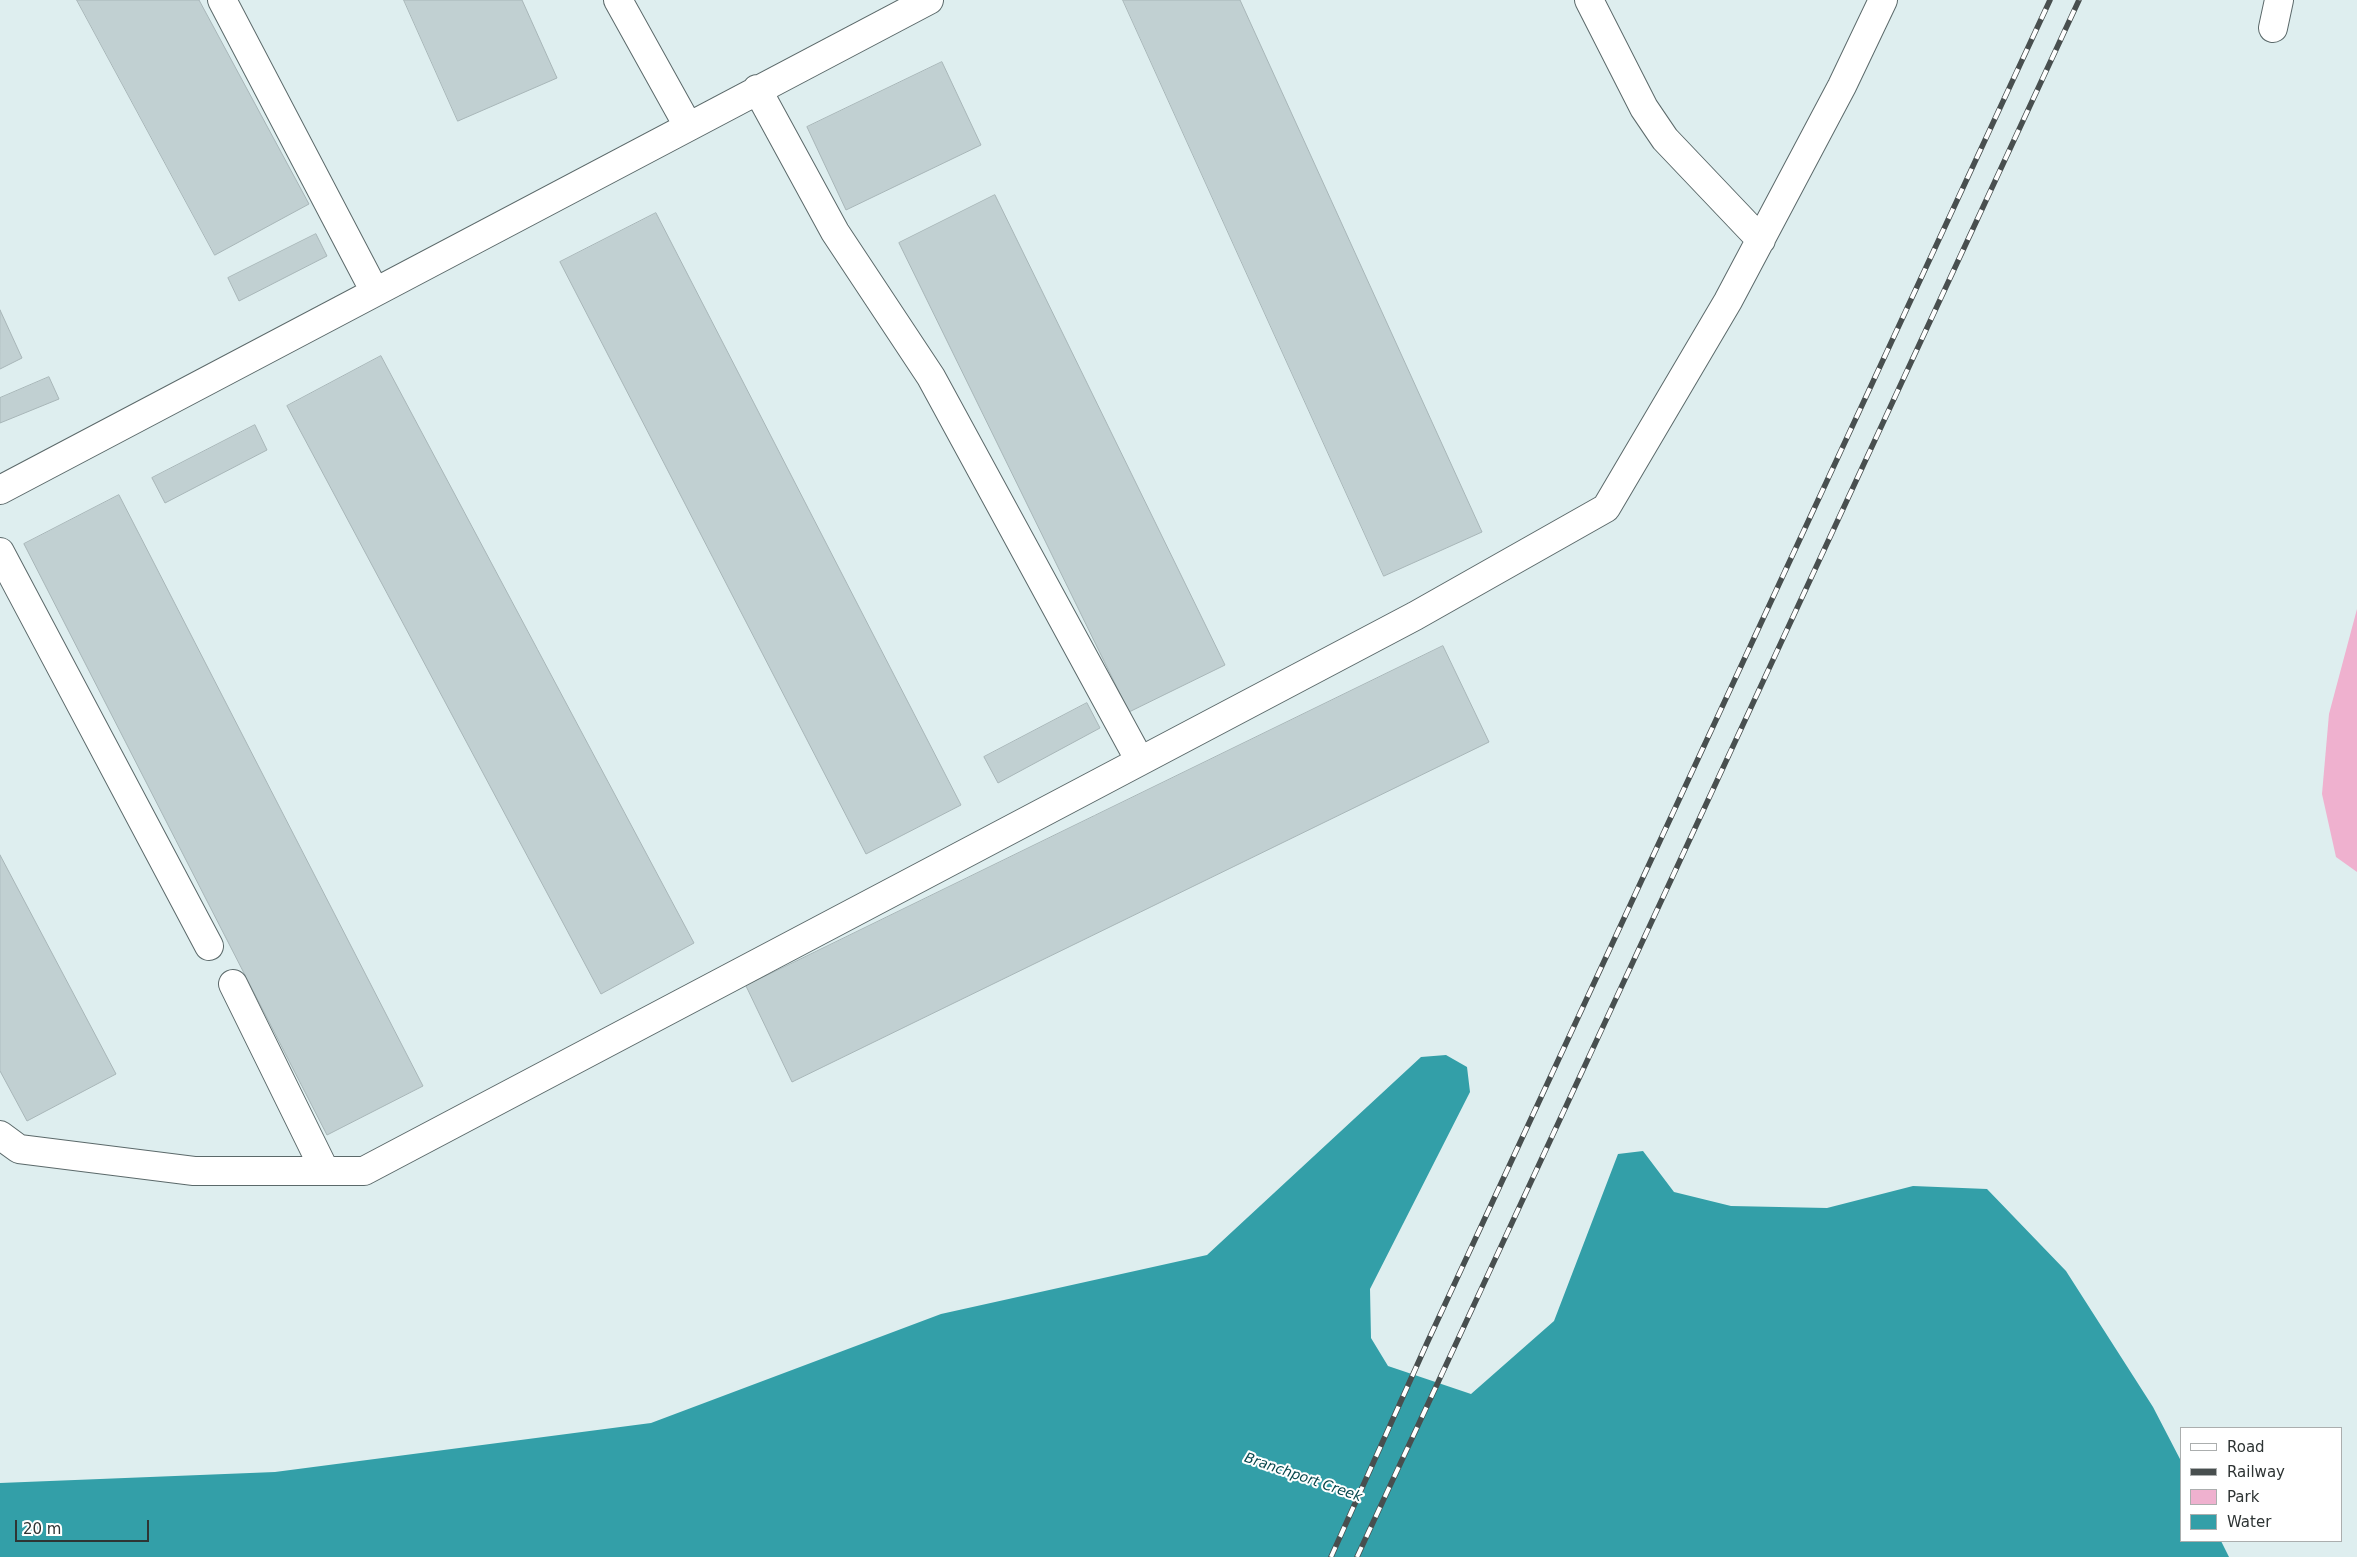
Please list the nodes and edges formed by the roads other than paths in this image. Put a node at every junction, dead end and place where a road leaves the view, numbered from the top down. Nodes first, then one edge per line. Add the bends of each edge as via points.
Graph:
1 (222, 0) edge
2 (618, 0) edge
3 (929, 0) edge
4 (1589, 0) edge
5 (1883, 0) edge
6 (2279, 0) edge
7 (2273, 28) dead end
8 (757, 89) junction
9 (688, 126) junction
10 (1761, 240) junction
11 (375, 292) junction
12 (0, 490) edge
13 (0, 552) edge
14 (1140, 761) junction
15 (209, 946) dead end
16 (233, 984) dead end
17 (0, 1135) edge
18 (326, 1171) junction

1 - 11 street
2 - 9 street
3 - 8 street
4 - 10 street via 1644,108 1665,139
5 - 10 street
6 - 7 street
8 - 9 street
8 - 14 street via 835,232 931,377
9 - 11 street
10 - 14 street via 1606,508 1415,616
11 - 12 street
13 - 15 street
14 - 18 street via 364,1171
16 - 18 street
17 - 18 street via 19,1149 194,1171

